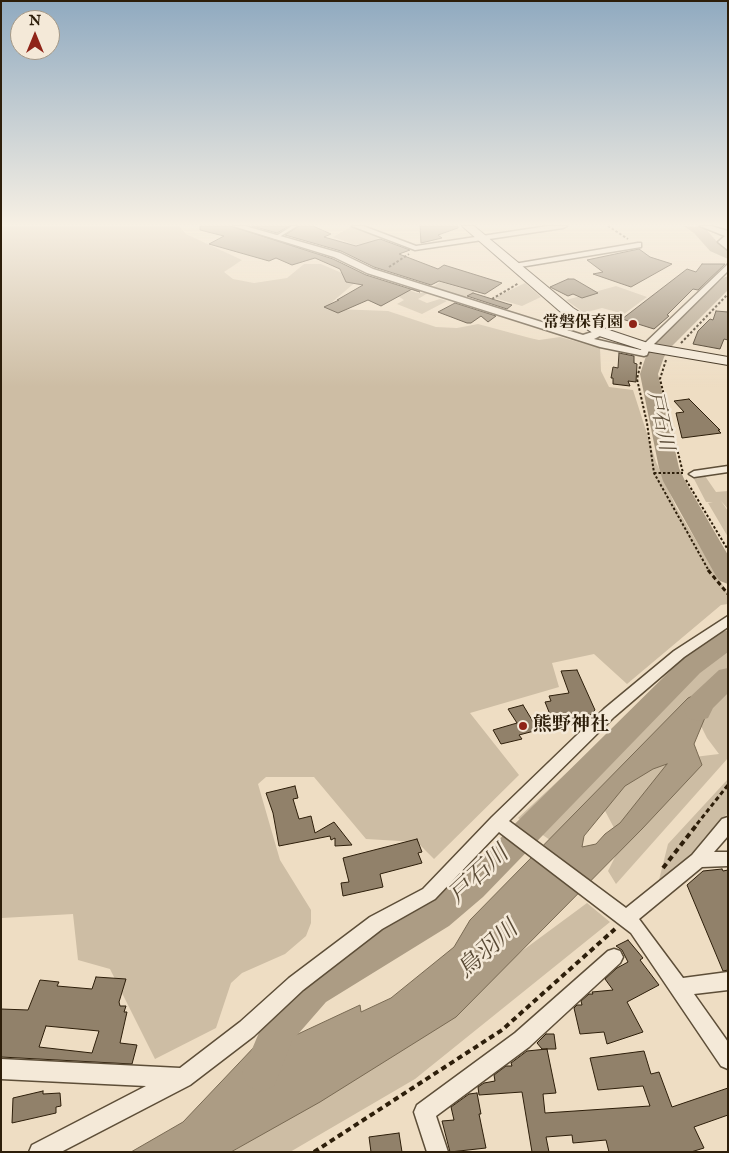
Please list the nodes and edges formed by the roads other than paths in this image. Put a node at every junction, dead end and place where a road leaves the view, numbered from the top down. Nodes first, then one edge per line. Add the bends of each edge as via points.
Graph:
1 (397, 280) edge
2 (530, 280) edge
3 (715, 280) edge
4 (601, 332) junction
5 (583, 338) junction
6 (647, 349) junction
7 (670, 351) joint
8 (728, 361) edge
9 (728, 469) edge
10 (694, 474) dead end
11 (728, 620) edge
12 (728, 824) edge
13 (502, 825) junction
14 (728, 859) edge
15 (698, 860) junction
16 (621, 915) junction
17 (614, 957) dead end
18 (728, 981) edge
19 (679, 988) junction
20 (728, 1059) edge
21 (1, 1069) edge
22 (183, 1078) junction
23 (40, 1152) edge
24 (438, 1152) edge

1 - 5 street
2 - 4 street
3 - 6 street
4 - 5 street
4 - 6 street
5 - 6 street via 603,345
6 - 7 street
7 - 8 street
9 - 10 street
11 - 13 street via 679,654 609,713 537,782
12 - 15 street
13 - 16 street
13 - 22 street via 429,894 376,923 296,984 247,1029
14 - 15 street
15 - 16 street
16 - 19 street via 637,927
17 - 24 street via 522,1040 424,1112
18 - 19 street
19 - 20 street
21 - 22 street
22 - 23 street

